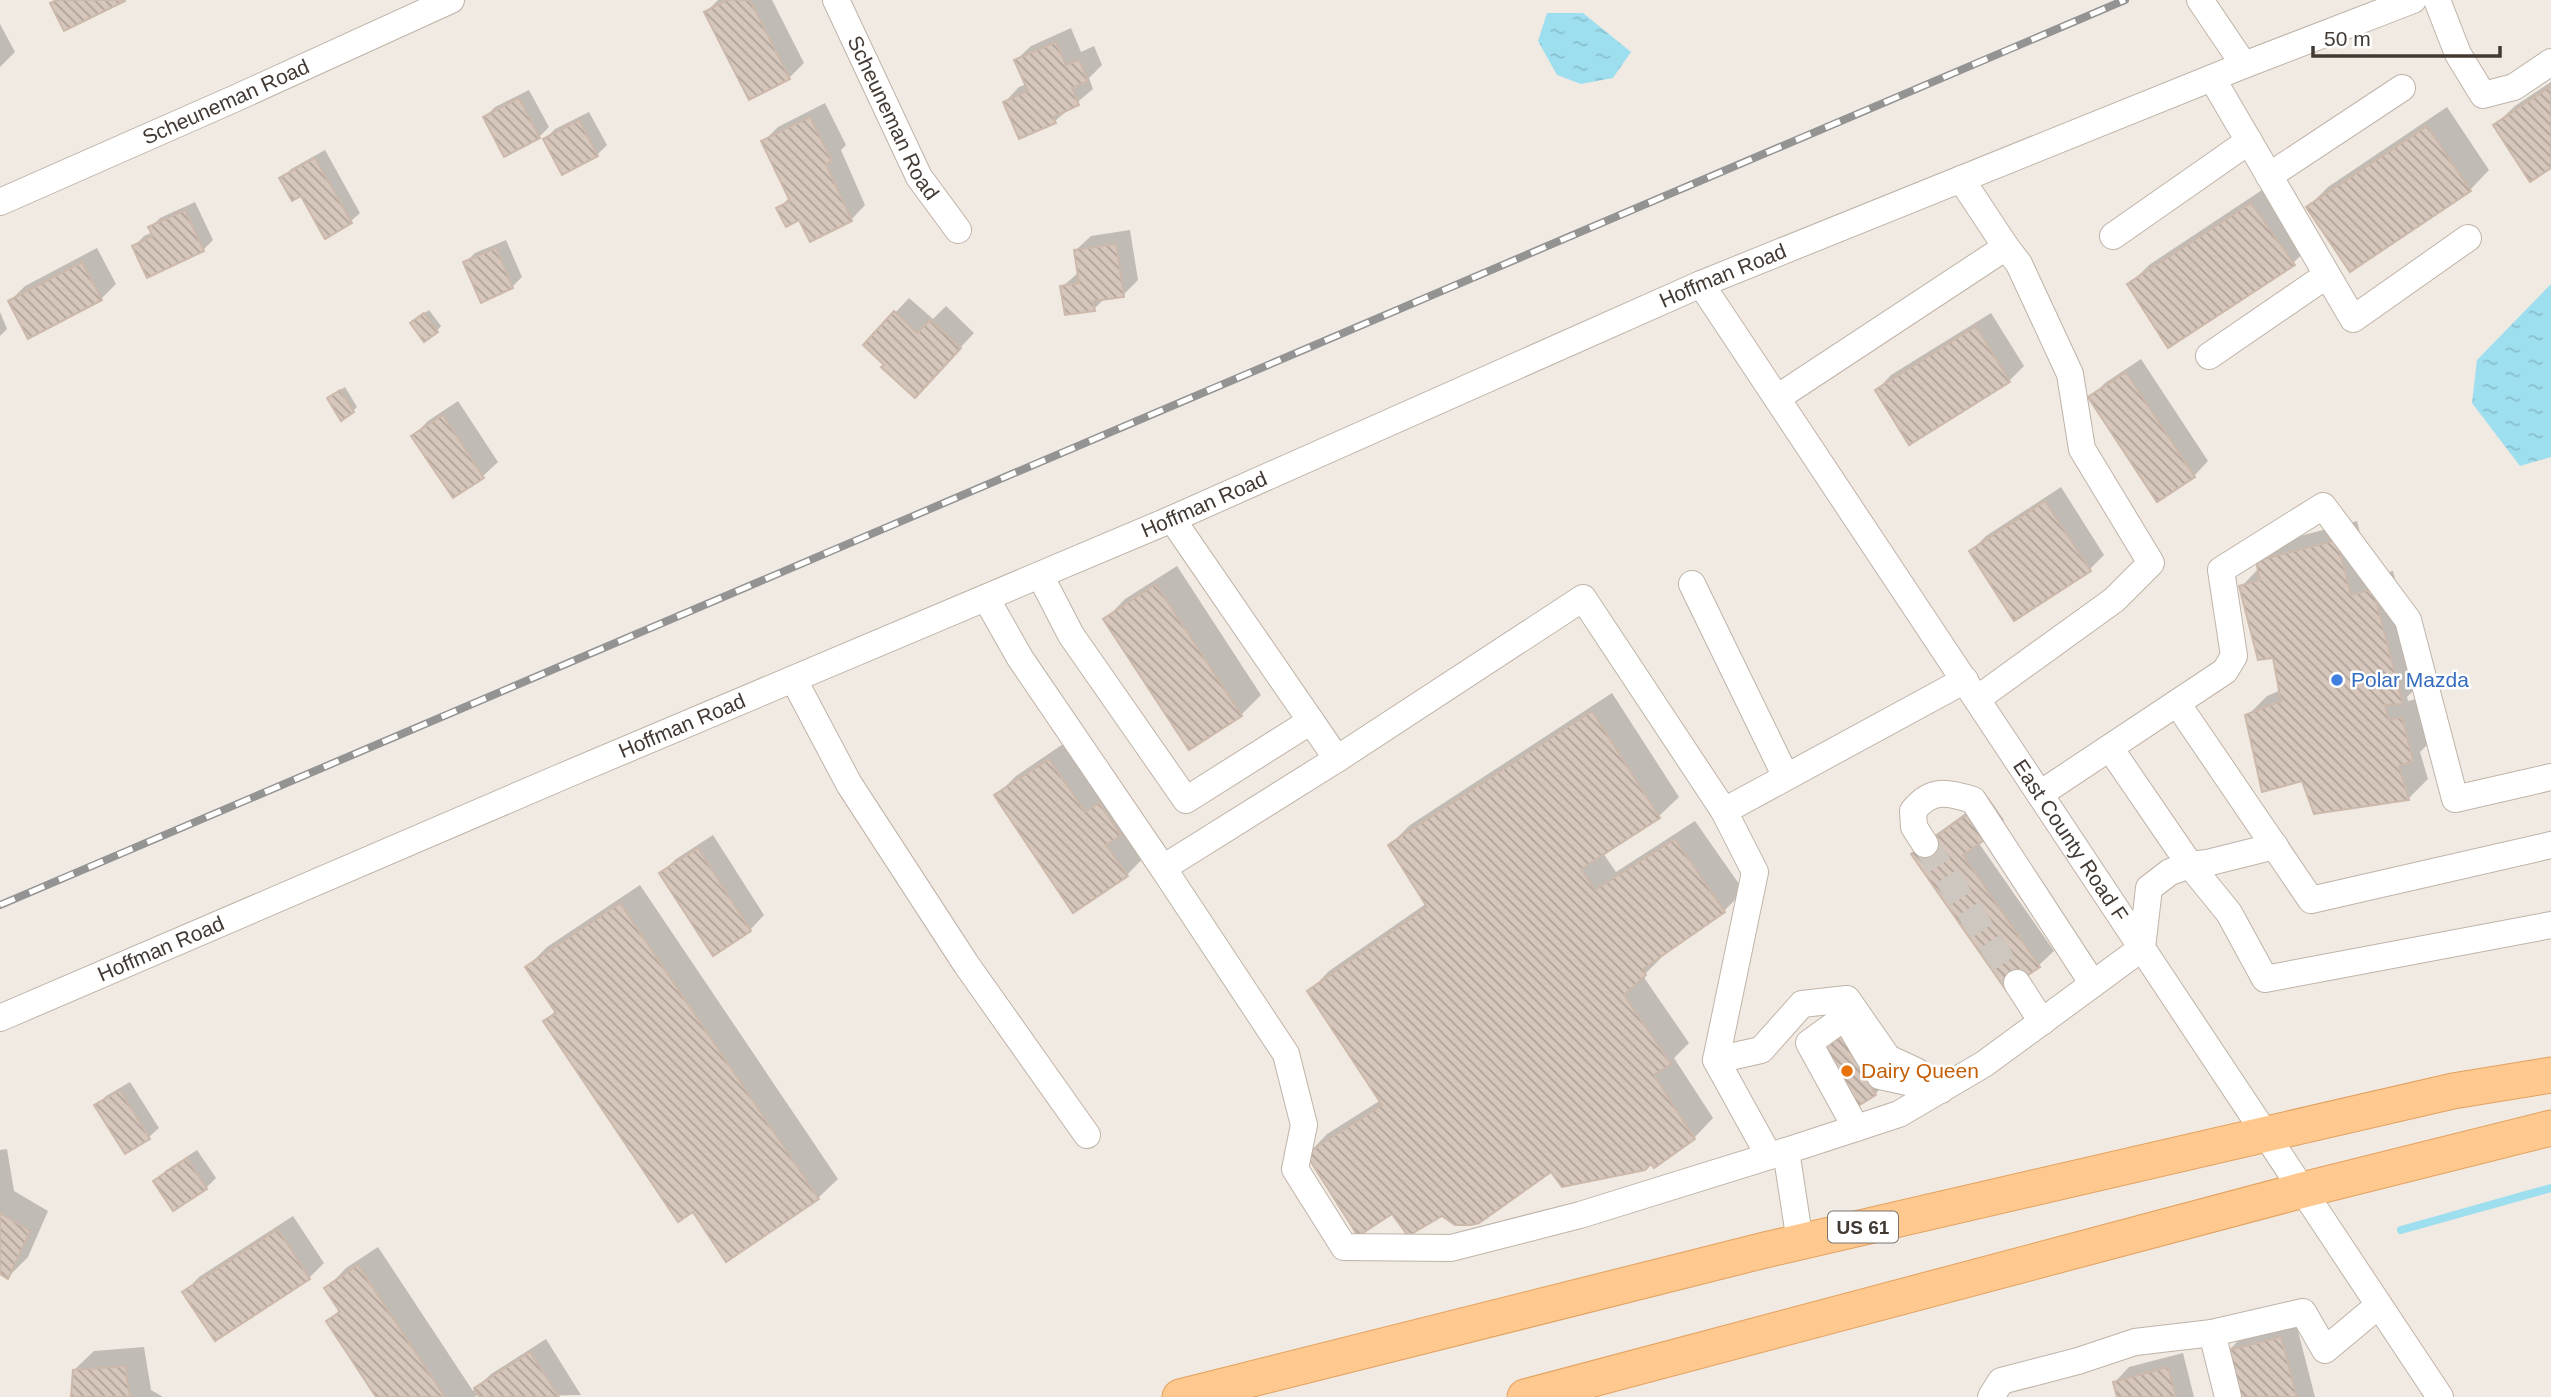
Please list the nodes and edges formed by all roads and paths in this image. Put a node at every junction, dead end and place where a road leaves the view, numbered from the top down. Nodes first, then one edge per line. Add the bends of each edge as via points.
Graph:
1 (451, 0) edge
2 (836, 0) edge
3 (2200, 0) edge
4 (2413, 0) edge
5 (2437, 0) edge
6 (2551, 62) edge
7 (2244, 65) junction
8 (2212, 78) junction
9 (2402, 88) dead end
10 (2249, 141) junction
11 (2269, 176) junction
12 (1962, 179) junction
13 (0, 202) edge
14 (958, 230) dead end
15 (2113, 236) dead end
16 (2468, 238) dead end
17 (2006, 247) junction
18 (2327, 275) junction
19 (1701, 284) junction
20 (2209, 356) dead end
21 (1777, 398) junction
22 (1172, 519) junction
23 (1040, 575) junction
24 (1692, 584) dead end
25 (986, 598) junction
26 (794, 680) junction
27 (1971, 690) junction
28 (2177, 703) junction
29 (1311, 721) junction
30 (2109, 748) junction
31 (1337, 759) junction
32 (1786, 777) junction
33 (2551, 777) edge
34 (2040, 794) junction
35 (1724, 811) junction
36 (1925, 844) tunnel mouth
37 (2551, 845) edge
38 (2275, 846) junction
39 (2190, 865) junction
40 (1163, 868) junction
41 (2551, 925) edge
42 (2142, 948) junction
43 (2017, 983) tunnel mouth
44 (2093, 984) junction
45 (0, 1018) edge
46 (2042, 1021) junction
47 (1716, 1059) junction
48 (2551, 1075) edge
49 (1941, 1090) junction
50 (1856, 1128) junction
51 (2551, 1128) edge
52 (2265, 1133) junction
53 (1087, 1135) dead end
54 (1777, 1153) junction
55 (2303, 1190) junction
56 (1800, 1242) junction
57 (2379, 1305) junction
58 (2212, 1333) junction
59 (1180, 1397) edge
60 (1525, 1397) edge
61 (1991, 1397) edge
62 (2228, 1397) edge
63 (2440, 1397) edge

1 - 13 street, Scheuneman Road
2 - 14 street, Scheuneman Road via 919,177
3 - 7 street
4 - 7 street, Hoffman Road
5 - 6 street via 2458,54 2483,95 2514,87
7 - 8 street, Hoffman Road
8 - 10 street
8 - 12 street, Hoffman Road
9 - 11 street
10 - 11 street
10 - 15 street
11 - 18 street
12 - 17 street
12 - 19 street, Hoffman Road
16 - 18 street via 2353,319
17 - 21 street
17 - 27 street via 2019,264 2070,374 2082,449 2151,563 2114,600
18 - 20 street
19 - 21 street, East County Road F
19 - 22 street, Hoffman Road
21 - 27 street, East County Road F
22 - 23 street, Hoffman Road
22 - 29 street
23 - 25 street, Hoffman Road
23 - 29 street via 1071,635 1186,800
24 - 32 street
25 - 26 street, Hoffman Road
25 - 40 street via 1020,658
26 - 45 street, Hoffman Road
26 - 53 street via 849,784 966,964
27 - 32 street
27 - 34 street, East County Road F
28 - 30 street
28 - 33 street via 2225,671 2234,656 2221,570 2323,506 2408,620 2455,799
28 - 38 street
29 - 31 street
30 - 34 street
30 - 39 street
31 - 35 street via 1583,598
31 - 40 street
32 - 35 street
34 - 42 street, East County Road F
35 - 47 street via 1755,872
36 - 44 street via 1914,827 1913,811 1923,799 1949,792 1973,800
37 - 38 street via 2311,900
38 - 39 street
39 - 41 street via 2229,913 2266,979
39 - 42 street via 2170,872 2149,888
40 - 54 street via 1286,1054 1304,1125 1295,1169 1344,1247 1451,1248 1580,1215
42 - 44 street
42 - 52 street, East County Road F
43 - 46 street
44 - 46 street
46 - 49 street
47 - 49 street via 1761,1050 1802,1004 1847,999 1888,1058
47 - 54 street
48 - 52 main road, US 61 via 2453,1091
49 - 50 street via 1899,1114
49 - 50 street via 1880,1076 1845,1017 1809,1043
50 - 54 street
51 - 55 main road
52 - 55 street, East County Road F
52 - 56 main road, US 61
54 - 56 street
55 - 57 street, East County Road F
55 - 60 main road
56 - 59 main road, US 61
57 - 58 street via 2325,1350 2303,1312
57 - 63 street, East County Road F
58 - 61 street via 2136,1342 2001,1381
58 - 62 street

